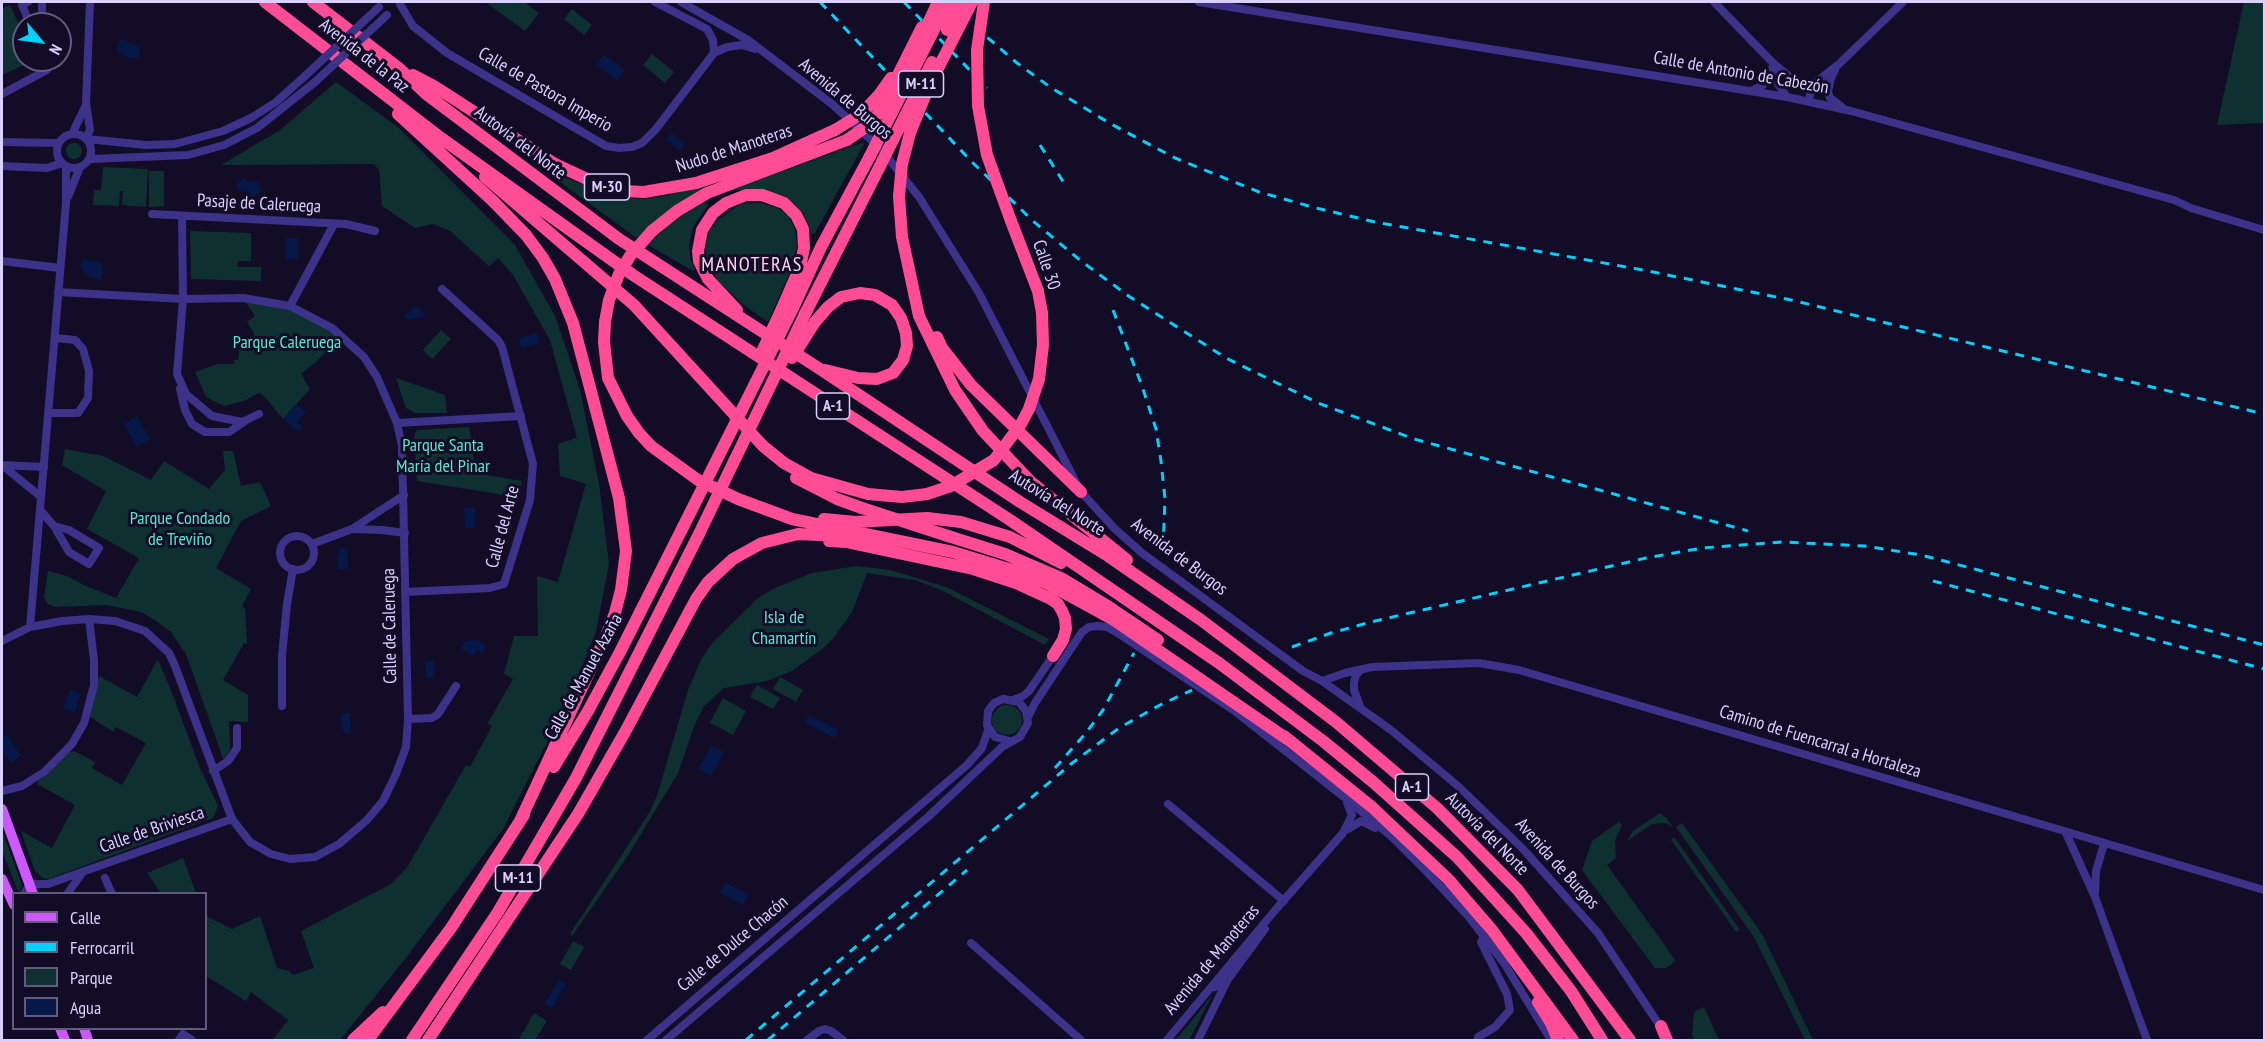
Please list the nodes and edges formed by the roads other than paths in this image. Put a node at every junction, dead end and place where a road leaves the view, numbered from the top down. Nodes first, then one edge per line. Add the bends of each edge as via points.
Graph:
1 (90, 2) edge
2 (265, 2) edge
3 (313, 2) edge
4 (655, 2) edge
5 (681, 2) edge
6 (936, 2) edge
7 (948, 2) edge
8 (961, 2) edge
9 (967, 2) edge
10 (972, 2) edge
11 (984, 2) edge
12 (1199, 2) edge
13 (1205, 2) edge
14 (1241, 2) edge
15 (1713, 2) edge
16 (1903, 2) edge
17 (401, 3) edge
18 (382, 4) edge
19 (1249, 8) junction
20 (958, 27) junction
21 (761, 51) junction
22 (714, 53) junction
23 (1773, 63) junction
24 (1838, 64) junction
25 (400, 69) junction
26 (42, 72) edge
27 (1820, 79) junction
28 (365, 81) junction
29 (1753, 90) junction
30 (2, 94) edge
31 (1787, 97) junction
32 (1809, 102) junction
33 (86, 104) junction
34 (1847, 110) junction
35 (892, 113) junction
36 (72, 134) junction
37 (842, 136) junction
38 (441, 138) junction
39 (87, 139) junction
40 (2, 142) edge
41 (59, 143) junction
42 (90, 159) junction
43 (64, 165) junction
44 (2, 166) edge
45 (80, 167) junction
46 (66, 203) junction
47 (152, 214) dead end
48 (182, 217) junction
49 (334, 224) junction
50 (2265, 230) edge
51 (375, 231) dead end
52 (2, 261) edge
53 (60, 268) junction
54 (913, 288) junction
55 (442, 289) dead end
56 (58, 292) junction
57 (183, 298) junction
58 (290, 306) junction
59 (788, 306) junction
60 (810, 318) junction
61 (760, 331) junction
62 (55, 338) junction
63 (820, 369) junction
64 (177, 374) junction
65 (48, 413) junction
66 (259, 414) dead end
67 (521, 416) junction
68 (247, 419) junction
69 (397, 423) junction
70 (784, 463) junction
71 (2, 465) edge
72 (44, 467) junction
73 (1081, 492) junction
74 (404, 495) junction
75 (41, 497) junction
76 (738, 499) junction
77 (40, 510) junction
78 (54, 526) junction
79 (352, 529) junction
80 (405, 533) junction
81 (781, 537) junction
82 (902, 543) junction
83 (312, 544) junction
84 (293, 570) junction
85 (1147, 583) junction
86 (405, 592) junction
87 (1122, 597) junction
88 (89, 619) junction
89 (30, 627) junction
90 (2, 641) edge
91 (1053, 656) joint
92 (1177, 663) junction
93 (1361, 670) junction
94 (1322, 681) junction
95 (456, 686) dead end
96 (1013, 700) junction
97 (282, 706) dead end
98 (1361, 709) junction
99 (1236, 712) junction
100 (1028, 717) junction
101 (408, 719) junction
102 (237, 728) dead end
103 (988, 730) junction
104 (1010, 741) junction
105 (1290, 741) junction
106 (213, 771) junction
107 (595, 783) junction
108 (2, 790) edge
109 (1344, 797) junction
110 (1168, 804) dead end
111 (920, 807) junction
112 (2, 809) edge
113 (929, 816) junction
114 (232, 819) junction
115 (520, 821) junction
116 (1343, 833) junction
117 (2066, 833) junction
118 (1392, 837) junction
119 (2104, 844) junction
120 (83, 871) junction
121 (842, 873) junction
122 (105, 878) dead end
123 (2, 882) edge
124 (850, 882) junction
125 (48, 884) junction
126 (2265, 890) edge
127 (29, 891) edge
128 (58, 892) edge
129 (68, 892) edge
130 (111, 892) edge
131 (2095, 897) junction
132 (12, 901) edge
133 (1284, 901) junction
134 (498, 912) junction
135 (1488, 933) junction
136 (1255, 934) junction
137 (765, 939) junction
138 (970, 942) dead end
139 (773, 948) junction
140 (1228, 978) junction
141 (1204, 995) junction
142 (400, 998) junction
143 (685, 1007) junction
144 (695, 1016) junction
145 (1660, 1026) joint
146 (417, 1039) edge
147 (179, 1041) edge
148 (192, 1041) edge
149 (353, 1041) edge
150 (368, 1041) edge
151 (647, 1041) edge
152 (666, 1041) edge
153 (807, 1041) edge
154 (843, 1041) edge
155 (1081, 1041) edge
156 (1167, 1041) edge
157 (1198, 1041) edge
158 (1478, 1041) edge
159 (1551, 1041) edge
160 (1558, 1041) edge
161 (1571, 1041) edge
162 (1602, 1041) edge
163 (1630, 1041) edge
164 (1668, 1041) edge
165 (2147, 1041) edge

1 - 33 street
2 - 28 highway, Avenida de la Paz
3 - 25 highway, Avenida de la Paz / M-30
4 - 22 street via 706,29 713,40
5 - 21 street, Avenida de Burgos
6 - 35 highway, M-11, bridge
6 - 37 highway, Nudo de Manoteras / M-30, bridge via 879,95
6 - 37 highway, bridge via 888,102 867,126
7 - 35 highway, bridge
8 - 60 highway, M-11, bridge
9 - 20 highway, bridge
10 - 20 highway, bridge
11 - 70 highway, Calle 30, bridge via 977,50 978,106 987,155 1038,291 1042,313 1039,379 1029,409 994,460 951,486 927,494 868,494 811,478
12 - 13 street, Calle de Antonio de Cabezón
13 - 19 street, Calle de Antonio de Cabezón
14 - 19 street
15 - 23 street
16 - 24 street
17 - 22 street, Calle de Pastora Imperio via 413,26 447,53 606,146 632,147 649,136
17 - 42 street, bridge via 315,82 257,128 224,145 188,155
18 - 39 street, bridge via 276,102 223,131 175,144
19 - 29 street, Calle de Antonio de Cabezón
20 - 54 highway, bridge via 929,86 902,164 902,237
21 - 22 street via 742,45
21 - 73 street, Avenida de Burgos via 832,104 880,148 919,197 979,293
23 - 27 street via 1801,85 1812,85
23 - 29 street via 1768,79
23 - 31 street via 1778,84
24 - 27 street
24 - 34 street via 1828,92 1834,102
25 - 37 highway, Nudo de Manoteras / M-30 via 434,86 555,164 604,187 625,191 645,192 696,183
25 - 61 highway, Autovía del Norte / A-1 via 426,94 619,239
26 - 30 street
27 - 32 street
28 - 38 highway, Avenida de la Paz
28 - 115 highway via 492,200 543,258 573,323 620,498 626,551 615,613
29 - 31 street, Calle de Antonio de Cabezón
31 - 32 street, Calle de Antonio de Cabezón
32 - 34 street, Calle de Antonio de Cabezón
33 - 36 street
33 - 39 street via 90,130
34 - 50 street, Calle de Antonio de Cabezón via 2174,200
35 - 59 highway, M-11, bridge
36 - 39 street
36 - 41 street
37 - 76 highway, bridge via 828,148 707,193 677,212 652,231 630,256 618,274 609,300 604,342 608,378 639,433 698,480
38 - 70 highway via 634,305 763,446
38 - 87 highway, Autovía del Norte / A-1 via 633,275
39 - 42 street
40 - 41 street
41 - 43 street via 57,155
42 - 45 street
43 - 44 street
43 - 45 street
43 - 46 street
45 - 46 street
46 - 53 street
47 - 48 street, Pasaje de Caleruega
48 - 49 street, Pasaje de Caleruega
48 - 57 street, Pasaje de Caleruega
49 - 51 street, Pasaje de Caleruega
49 - 58 street, Pasaje de Caleruega
52 - 53 street
53 - 56 street
54 - 73 highway via 942,348 971,385
54 - 85 highway via 927,334 983,431 1031,482 1139,570
55 - 67 street, Calle del Arte via 498,340
56 - 57 street, Calle de Caleruega
56 - 62 street
57 - 58 street, Calle de Caleruega via 243,298
57 - 64 street
58 - 69 street, Calle de Caleruega via 332,328 364,357
59 - 61 highway via 804,248 803,229 796,215 784,203 754,195 720,207 706,222 700,238 699,261 715,288
59 - 115 highway, Calle de Manuel Azaña / M-11, bridge via 683,527 594,701
60 - 63 highway via 842,297 860,292 892,305 906,333 903,360 893,373 877,379 858,378
60 - 134 highway, Calle de Manuel Azaña / M-11, bridge via 576,778
61 - 63 highway, Autovía del Norte / A-1
62 - 65 street
62 - 65 street via 75,340 83,349 89,371 88,398 78,412
63 - 85 highway, Autovía del Norte / A-1
64 - 68 street via 186,394 212,416 242,422
64 - 68 street via 185,410 192,424 204,432 229,432
65 - 72 street
66 - 68 street
67 - 69 street
67 - 86 street, Calle del Arte via 533,464 531,491 504,584
69 - 74 street, Calle de Caleruega
70 - 105 highway, bridge via 790,474 807,485 862,508 1022,560 1060,578 1204,671
71 - 72 street
71 - 75 street
72 - 75 street
73 - 94 street, Avenida de Burgos via 1142,553
74 - 79 street
74 - 80 street, Calle de Caleruega
75 - 77 street
76 - 82 highway via 792,519
76 - 87 highway via 831,520 927,518 976,525 1032,547
77 - 78 street
77 - 89 street
78 - 78 street via 99,548 89,564 69,552
79 - 80 street
79 - 83 street
80 - 86 street, Calle de Caleruega
81 - 82 highway via 813,534
81 - 91 highway via 846,542 948,562 986,572 1046,596 1058,604 1065,618 1063,640
81 - 107 highway via 746,550 708,582
82 - 92 highway via 972,557 1048,584 1114,620
83 - 84 street via 315,554 311,563
83 - 84 street via 304,536 292,536 283,542 280,553 284,564
84 - 97 street via 282,656
85 - 163 highway, Autovía del Norte / A-1 via 1336,722 1437,808 1518,890
86 - 101 street, Calle de Caleruega
87 - 162 highway, Autovía del Norte / A-1 via 1323,741 1457,857 1533,941
88 - 89 street, Calle de Caleruega
88 - 106 street, Calle de Caleruega via 115,621 145,631 169,653
88 - 108 street via 94,685 84,723 72,744 44,772 22,786
89 - 90 street, Calle de Caleruega
91 - 96 street via 1029,691
92 - 99 highway
92 - 105 highway
93 - 94 street, Camino de Fuencarral a Hortaleza
93 - 98 street via 1356,675 1354,690
93 - 117 street, Camino de Fuencarral a Hortaleza via 1479,663 1519,670
94 - 98 street, Avenida de Burgos
95 - 101 street via 438,714
96 - 100 street via 1023,706
96 - 103 street via 1003,699 991,706 986,720
98 - 145 street, Avenida de Burgos via 1458,786 1523,849 1598,933
99 - 100 street via 1107,627 1089,627
99 - 109 street
100 - 104 street via 1024,733
101 - 114 street, Calle de Caleruega via 406,747 383,801 339,844 315,857 290,859 250,842
102 - 106 street via 237,748 228,761
103 - 104 street via 1000,740
103 - 111 street, Calle de Dulce Chacón via 986,742 977,754
104 - 113 street, Calle de Dulce Chacón
105 - 135 highway via 1399,832 1448,879
106 - 114 street, Calle de Caleruega
107 - 134 highway via 521,888
107 - 146 highway via 572,824
109 - 116 street via 1352,815
109 - 118 street
110 - 133 street, Avenida de Manoteras
111 - 113 street
111 - 121 street, Calle de Dulce Chacón
112 - 127 main road
113 - 124 street, Calle de Dulce Chacón
114 - 120 street, Calle de Briviesca
115 - 142 highway, Calle de Manuel Azaña / M-11
116 - 118 street, Avenida de Manoteras via 1363,821
116 - 133 street, Avenida de Manoteras
117 - 119 street, Camino de Fuencarral a Hortaleza
117 - 131 street
118 - 135 street
119 - 126 street, Camino de Fuencarral a Hortaleza
119 - 131 street via 2096,871
120 - 125 street, Calle de Briviesca
120 - 129 street, Calle de Briviesca
121 - 124 street
121 - 137 street, Calle de Dulce Chacón
122 - 130 street
123 - 132 main road
124 - 139 street, Calle de Dulce Chacón
125 - 127 street, Calle de Briviesca
125 - 128 street
131 - 165 street
133 - 136 street, Avenida de Manoteras
133 - 140 street
134 - 146 highway, Calle de Manuel Azaña / M-11
135 - 158 street via 1481,942 1507,994 1510,1010
135 - 159 street
135 - 160 highway via 1551,1023
135 - 161 highway via 1557,1016
136 - 140 street
136 - 141 street, Avenida de Manoteras
137 - 139 street
137 - 143 street, Calle de Dulce Chacón
138 - 155 street
139 - 144 street, Calle de Dulce Chacón
140 - 141 street
140 - 157 street
141 - 156 street, Avenida de Manoteras
142 - 149 highway
142 - 150 highway, Calle de Manuel Azaña / M-11
143 - 144 street
143 - 151 street, Calle de Dulce Chacón
144 - 152 street, Calle de Dulce Chacón
145 - 164 highway
147 - 148 street via 183,1034
153 - 154 street via 828,1029

